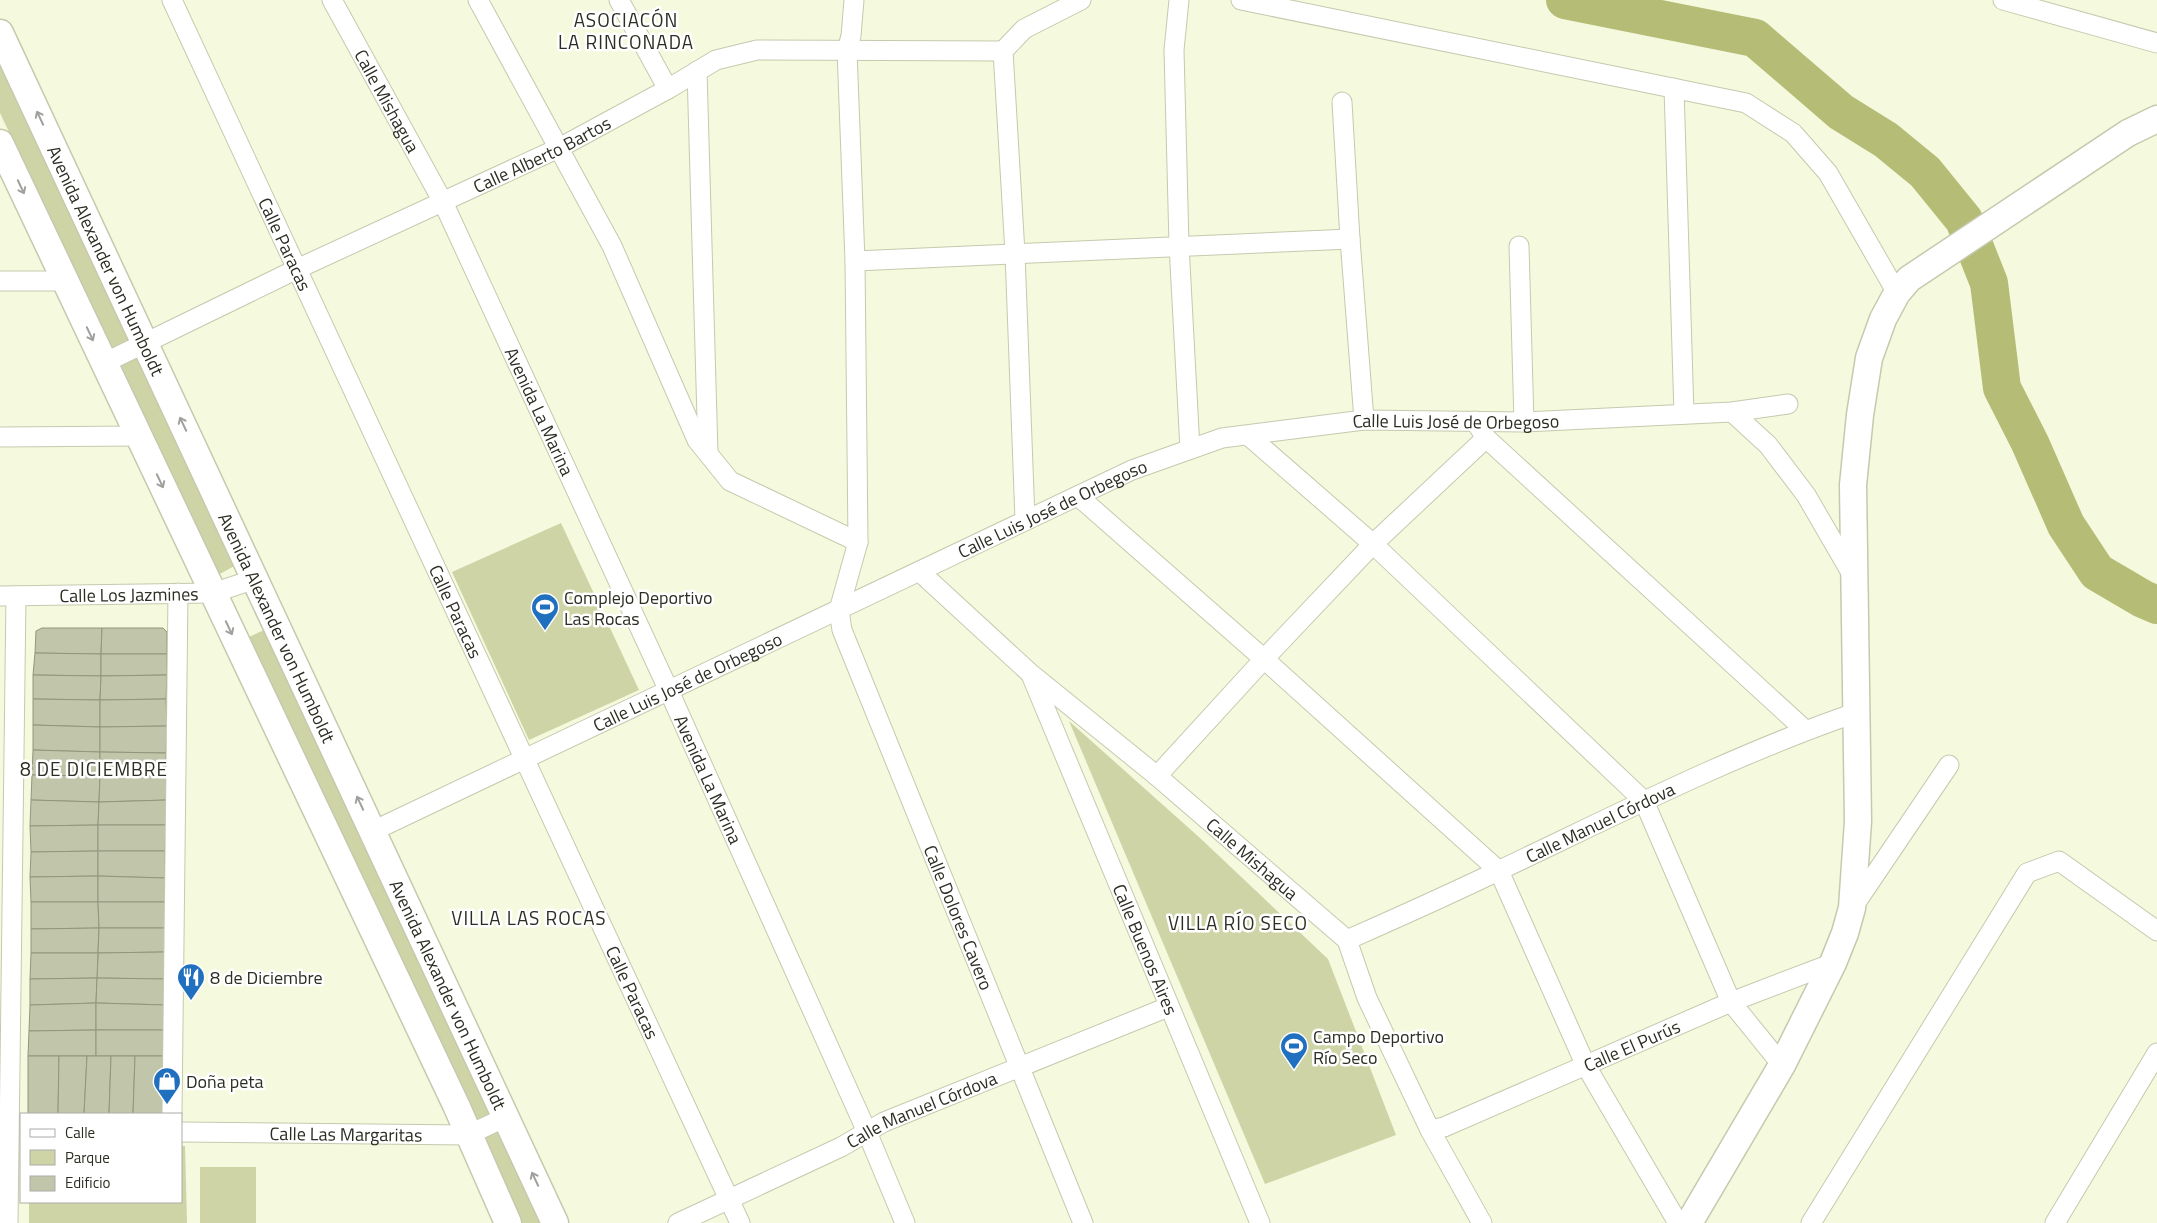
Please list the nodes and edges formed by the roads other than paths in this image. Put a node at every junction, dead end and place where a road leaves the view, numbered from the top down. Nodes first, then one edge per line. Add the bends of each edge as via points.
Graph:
1 (172, 0) edge
2 (332, 0) edge
3 (478, 0) edge
4 (619, 0) edge
5 (854, 0) edge
6 (1081, 0) edge
7 (1179, 0) edge
8 (1241, 0) edge
9 (2003, 0) edge
10 (0, 34) edge
11 (2157, 42) edge
12 (847, 50) junction
13 (1003, 51) junction
14 (698, 71) junction
15 (1674, 88) junction
16 (668, 89) junction
17 (1342, 102) dead end
18 (2157, 119) edge
19 (0, 143) edge
20 (559, 148) junction
21 (443, 202) junction
22 (1350, 239) junction
23 (1179, 245) junction
24 (1518, 246) dead end
25 (1015, 253) junction
26 (855, 260) junction
27 (297, 269) junction
28 (0, 281) edge
29 (66, 282) junction
30 (1903, 286) junction
31 (145, 343) junction
32 (104, 363) junction
33 (1788, 404) dead end
34 (1732, 412) junction
35 (1684, 414) junction
36 (1364, 420) junction
37 (1475, 421) junction
38 (1524, 422) junction
39 (139, 436) junction
40 (1249, 436) junction
41 (0, 437) edge
42 (1486, 438) junction
43 (1190, 449) junction
44 (708, 453) junction
45 (1078, 496) junction
46 (1025, 520) junction
47 (858, 542) junction
48 (1373, 544) junction
49 (920, 572) junction
50 (1853, 576) junction
51 (255, 579) junction
52 (178, 593) junction
53 (213, 593) junction
54 (8, 596) edge
55 (839, 610) junction
56 (1264, 659) junction
57 (1031, 674) junction
58 (669, 691) junction
59 (1855, 713) junction
60 (1805, 730) junction
61 (525, 759) junction
62 (1949, 765) dead end
63 (1157, 776) junction
64 (1644, 801) junction
65 (373, 831) junction
66 (1499, 871) junction
67 (1852, 908) junction
68 (2157, 931) edge
69 (1347, 940) junction
70 (1833, 963) junction
71 (1731, 1002) junction
72 (1168, 1007) junction
73 (2157, 1053) edge
74 (1782, 1065) junction
75 (1020, 1066) junction
76 (1586, 1066) junction
77 (172, 1113) edge
78 (506, 1117) junction
79 (10, 1130) edge
80 (1430, 1130) junction
81 (182, 1132) edge
82 (867, 1132) junction
83 (468, 1135) junction
84 (729, 1200) junction
85 (8, 1223) edge
86 (508, 1223) edge
87 (556, 1223) edge
88 (678, 1223) edge
89 (740, 1223) edge
90 (905, 1223) edge
91 (1083, 1223) edge
92 (1260, 1223) edge
93 (1482, 1223) edge
94 (1678, 1223) edge
95 (1689, 1223) edge
96 (1812, 1223) edge
97 (2055, 1223) edge

1 - 27 street, Calle Paracas
2 - 21 street, Calle Mishagua
3 - 20 street
4 - 16 street
5 - 12 street
6 - 13 street via 1024,28
7 - 23 street via 1174,50
8 - 15 street
9 - 11 street
31 -> 10 main road, Avenida Alexander von Humboldt
12 - 13 street, Calle Alberto Bartos
12 - 14 street, Calle Alberto Bartos via 757,50 716,60
12 - 26 street
13 - 25 street
14 - 16 street, Calle Alberto Bartos
14 - 44 street
15 - 30 street via 1746,103 1793,133 1828,173
15 - 35 street
16 - 20 street, Calle Alberto Bartos
17 - 22 street
18 - 30 main road via 2128,133
19 -> 29 main road
20 - 21 street, Calle Alberto Bartos
20 - 44 street via 612,246 697,440
21 - 27 street, Calle Alberto Bartos
21 - 58 street, Avenida La Marina
22 - 23 street
22 - 36 street
23 - 25 street
23 - 43 street
24 - 38 street
25 - 26 street
25 - 46 street
26 - 47 street
27 - 31 street, Calle Alberto Bartos
27 - 61 street, Calle Paracas
28 - 29 street
29 -> 32 main road
30 - 50 main road via 1883,319 1869,358 1852,485
31 - 32 street, Calle Alberto Bartos
51 -> 31 main road, Avenida Alexander von Humboldt
32 - 39 main road
33 - 34 street, Calle Luis José de Orbegoso
34 - 35 street, Calle Luis José de Orbegoso
34 - 50 street via 1768,445 1806,495
35 - 38 street, Calle Luis José de Orbegoso
36 - 37 street, Calle Luis José de Orbegoso
36 - 40 street, Calle Luis José de Orbegoso
37 - 38 street, Calle Luis José de Orbegoso
37 - 42 street
39 - 41 street
39 -> 53 main road
40 - 43 street, Calle Luis José de Orbegoso via 1222,438
40 - 48 street
42 - 48 street
42 - 60 street
43 - 45 street, Calle Luis José de Orbegoso via 1132,470
44 - 47 street via 730,481
45 - 46 street, Calle Luis José de Orbegoso
45 - 56 street
46 - 49 street, Calle Luis José de Orbegoso
47 - 55 street
48 - 56 street
48 - 64 street
49 - 55 street, Calle Luis José de Orbegoso
49 - 57 street, Calle Mishagua
50 - 59 main road
51 - 53 street, Calle Los Jazmines
65 -> 51 main road, Avenida Alexander von Humboldt
52 - 53 street, Calle Los Jazmines
52 - 54 street, Calle Los Jazmines
52 - 77 street
53 -> 83 main road
54 - 79 street
55 - 58 street, Calle Luis José de Orbegoso
55 - 75 street, Calle Dolores Cavero via 842,630
56 - 63 street
56 - 66 street
57 - 63 street, Calle Mishagua
57 - 72 street, Calle Buenos Aires
58 - 61 street, Calle Luis José de Orbegoso
58 - 82 street, Avenida La Marina
59 - 60 street, Calle Manuel Córdova
59 - 67 main road via 1858,821
60 - 64 street, Calle Manuel Córdova
61 - 65 street, Calle Luis José de Orbegoso
61 - 84 street, Calle Paracas
62 - 67 street
63 - 69 street, Calle Mishagua
64 - 66 street, Calle Manuel Córdova
64 - 71 street
65 - 78 main road, Avenida Alexander von Humboldt
66 - 69 street, Calle Manuel Córdova
66 - 76 street
67 - 70 main road
68 - 96 street via 2060,861 2027,874
69 - 80 street via 1367,998
70 - 71 street, Calle El Purús
70 - 74 main road
71 - 74 street
71 - 76 street, Calle El Purús
72 - 75 street, Calle Manuel Córdova
72 - 92 street, Calle Buenos Aires
73 - 97 street
74 - 95 main road
75 - 82 street, Calle Manuel Córdova
75 - 91 street, Calle Dolores Cavero
76 - 80 street, Calle El Purús via 1444,1127
76 - 94 street
78 - 83 street, Calle Las Margaritas
87 -> 78 main road, Avenida Alexander von Humboldt
79 - 85 street
80 - 93 street
81 - 83 street, Calle Las Margaritas
82 - 84 street, Calle Manuel Córdova
82 - 90 street, Avenida La Marina
83 - 86 main road
84 - 88 street, Calle Manuel Córdova
84 - 89 street, Calle Paracas

